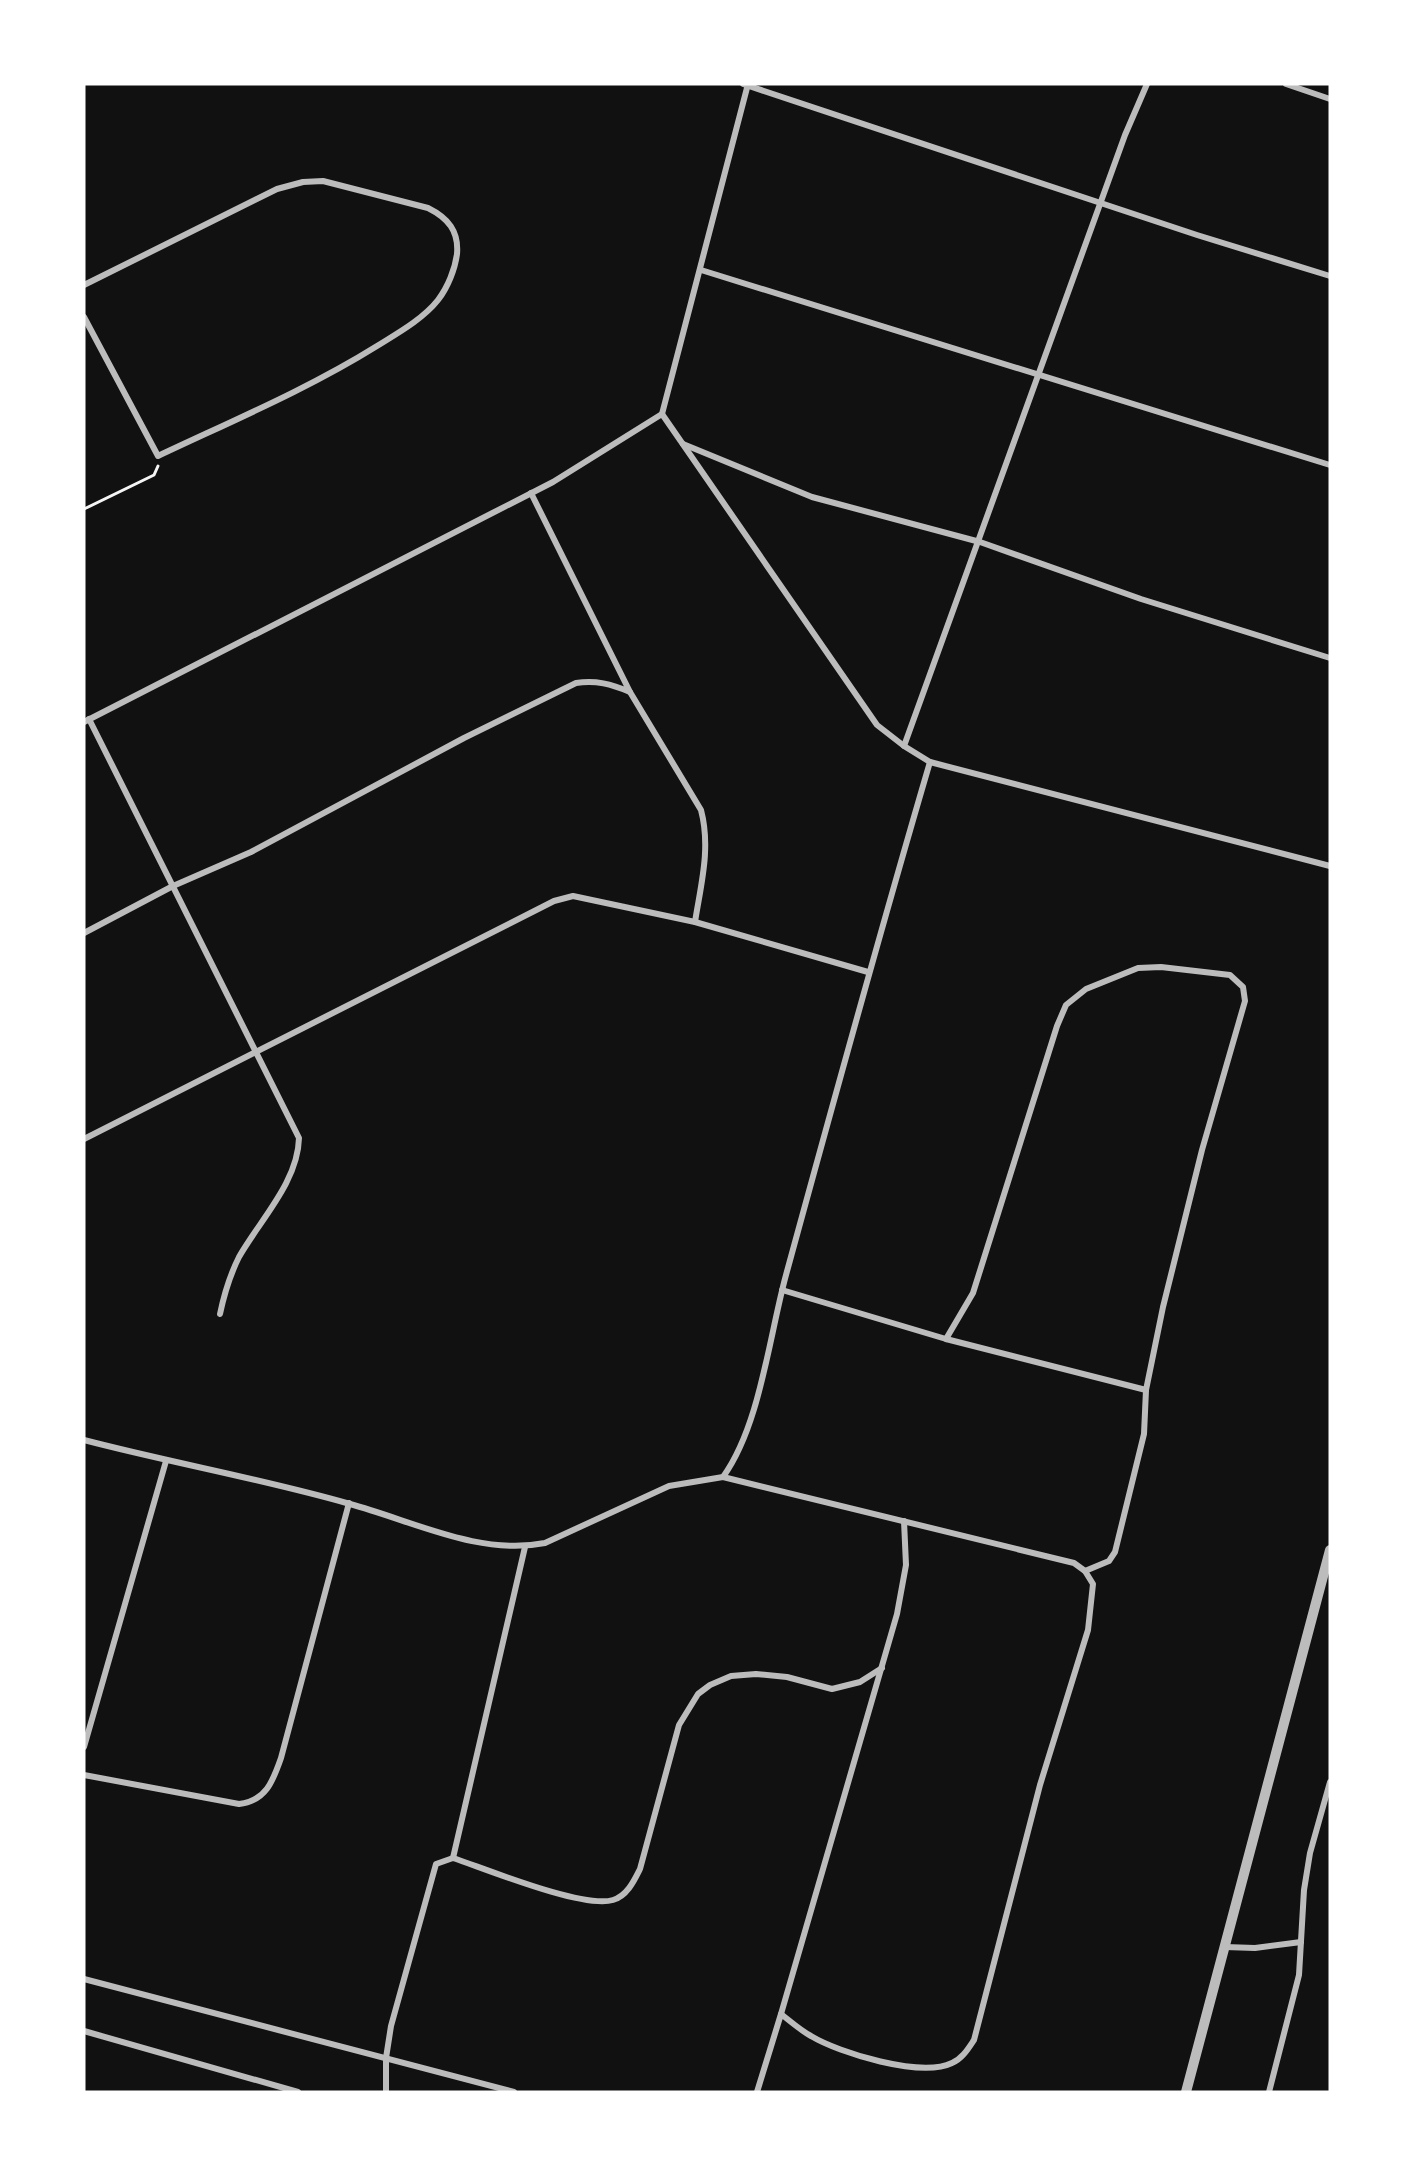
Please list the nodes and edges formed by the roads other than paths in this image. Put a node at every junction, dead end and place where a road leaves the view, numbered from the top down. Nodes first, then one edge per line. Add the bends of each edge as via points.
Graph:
1 (746, 84) edge
2 (1147, 84) edge
3 (1286, 84) edge
4 (1330, 99) edge
5 (1101, 203) junction
6 (701, 270) junction
7 (1330, 276) edge
8 (84, 285) edge
9 (84, 317) edge
10 (1038, 375) junction
11 (662, 414) junction
12 (682, 444) junction
13 (1330, 465) edge
14 (531, 493) junction
15 (980, 542) junction
16 (1330, 658) edge
17 (630, 692) junction
18 (86, 721) edge
19 (904, 746) junction
20 (930, 762) junction
21 (1330, 866) edge
22 (173, 886) junction
23 (694, 922) junction
24 (84, 933) edge
25 (868, 972) junction
26 (255, 1051) junction
27 (84, 1139) edge
28 (782, 1290) junction
29 (219, 1314) dead end
30 (946, 1339) junction
31 (1146, 1390) junction
32 (84, 1440) edge
33 (166, 1461) junction
34 (723, 1477) junction
35 (349, 1503) junction
36 (904, 1521) junction
37 (525, 1547) junction
38 (1330, 1550) edge
39 (1085, 1571) junction
40 (882, 1668) junction
41 (84, 1748) edge
42 (84, 1775) edge
43 (1330, 1782) edge
44 (453, 1858) junction
45 (1301, 1942) junction
46 (1225, 1947) junction
47 (84, 1979) edge
48 (781, 2014) junction
49 (84, 2031) edge
50 (386, 2058) junction
51 (298, 2092) edge
52 (386, 2092) edge
53 (514, 2092) edge
54 (757, 2092) edge
55 (1186, 2092) edge
56 (1269, 2092) edge

1 - 5 street
1 - 6 street
2 - 5 street
3 - 4 street
5 - 7 street
5 - 10 street
6 - 10 street
6 - 11 street
8 - 9 street via 277,189 303,182 323,181 428,208 453,228 458,242 450,279 424,315 337,371 158,456
10 - 13 street
10 - 15 street
11 - 12 street
11 - 14 street
12 - 15 street via 812,497
12 - 19 street via 877,725
14 - 17 street
14 - 18 street
15 - 16 street via 1142,599
15 - 19 street
17 - 22 street via 610,683 576,683 251,852
17 - 23 street via 701,810 707,850
18 - 22 street
19 - 20 street
20 - 21 street
20 - 25 street
22 - 24 street
22 - 26 street
23 - 25 street
23 - 26 street via 593,898 573,896 554,901
25 - 28 street
26 - 27 street
26 - 29 street via 298,1133 298,1143 288,1178 239,1258
28 - 30 street
28 - 34 street via 749,1427
30 - 31 street
30 - 31 street via 973,1293 1066,1005 1086,989 1138,968 1230,975 1243,987 1245,1001 1202,1150
31 - 39 street via 1144,1434 1115,1552 1109,1560
32 - 33 street
33 - 35 street
33 - 41 street
34 - 36 street
34 - 37 street via 669,1486 566,1535
35 - 37 street via 456,1537
35 - 42 street via 281,1758 272,1785 263,1795 251,1803 239,1804
36 - 39 street via 1074,1563
36 - 40 street via 906,1565
37 - 44 street
38 - 46 street
39 - 48 street via 1093,1584 1088,1630 1040,1785 974,2040 966,2053 954,2063 936,2068 880,2061 826,2043
40 - 44 street via 860,1682 832,1689 787,1677 731,1676 698,1695 679,1725 640,1869 623,1895 613,1900 597,1901 553,1891
40 - 48 street
43 - 45 street via 1310,1853
44 - 50 street via 440,1860 432,1871
45 - 46 street
45 - 56 street via 1299,1976
46 - 55 street
47 - 50 street
48 - 54 street
49 - 51 street
50 - 52 street
50 - 53 street

